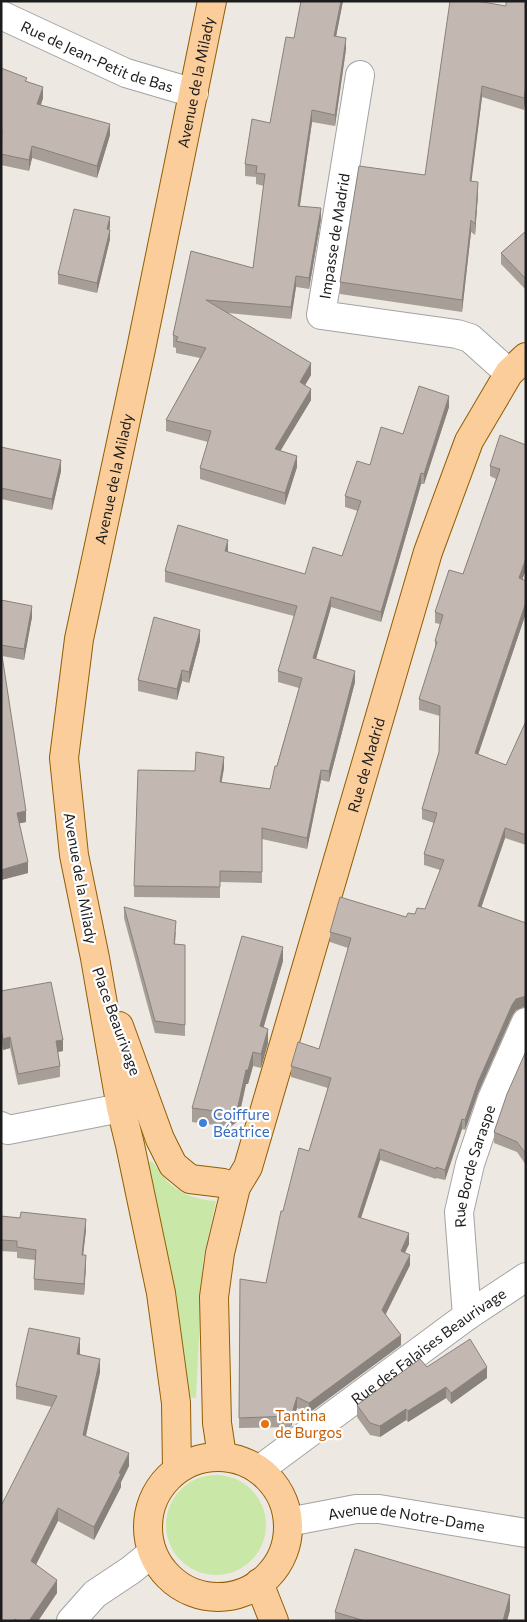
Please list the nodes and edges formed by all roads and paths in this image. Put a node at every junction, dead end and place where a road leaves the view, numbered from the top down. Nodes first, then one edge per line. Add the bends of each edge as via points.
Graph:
1 (212, 1) edge
2 (1, 15) edge
3 (360, 75) dead end
4 (194, 93) junction
5 (517, 365) edge
6 (95, 958) junction
7 (526, 1022) edge
8 (121, 1108) junction
9 (1, 1126) edge
10 (236, 1187) junction
11 (526, 1277) edge
12 (467, 1316) junction
13 (222, 1456) junction
14 (178, 1469) junction
15 (259, 1470) junction
16 (288, 1522) junction
17 (526, 1533) edge
18 (152, 1553) junction
19 (259, 1583) junction
20 (71, 1621) edge
21 (274, 1621) edge

1 - 4 main road, Avenue de la Milady
2 - 4 street, Rue de Jean-Petit de Bas via 126,73
3 - 5 street, Impasse de Madrid via 321,315 457,334
4 - 6 main road, Avenue de la Milady via 80,639 64,758 74,854
5 - 10 main road, Rue de Madrid via 469,440 428,552 248,1167
6 - 8 main road, Place Beaurivage
6 - 10 main road, Place Beaurivage via 160,1139 173,1165 190,1179
7 - 12 street, Rue Borde Saraspe via 492,1098 470,1164 459,1212
8 - 9 street via 8,1130
8 - 14 main road, Place Beaurivage via 161,1293 176,1403
10 - 13 main road via 220,1253 214,1297
11 - 12 street, Rue des Falaises Beaurivage
12 - 15 street, Rue des Falaises Beaurivage
13 - 14 main road via 198,1459
13 - 15 main road
14 - 18 main road via 164,1482 148,1516
15 - 16 main road via 274,1485
16 - 17 street, Avenue de Notre-Dame via 356,1509 379,1509
16 - 19 main road via 281,1556
18 - 19 main road via 161,1568 189,1591 225,1596 243,1592
18 - 20 street via 95,1594
19 - 21 main road

